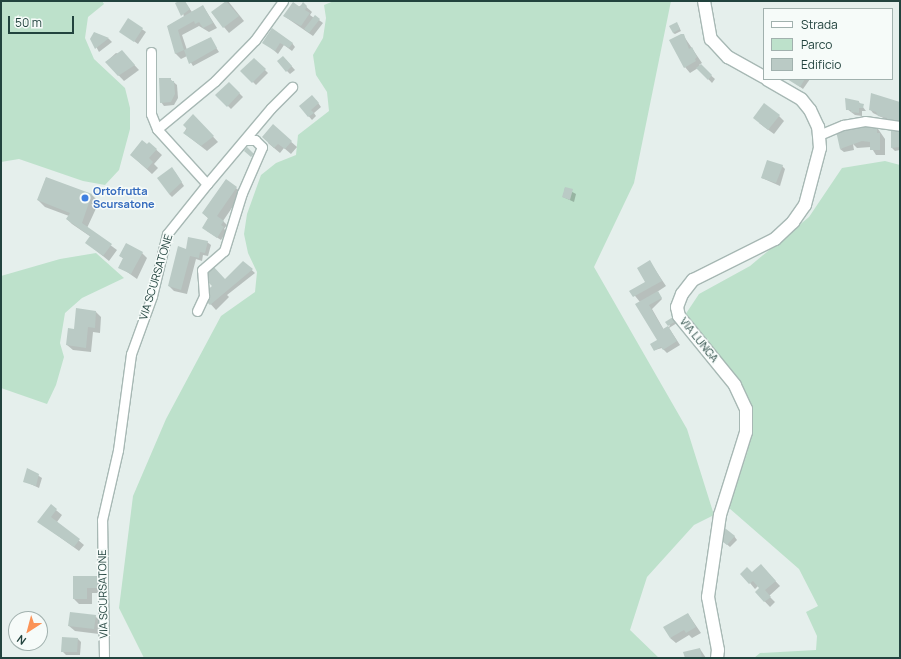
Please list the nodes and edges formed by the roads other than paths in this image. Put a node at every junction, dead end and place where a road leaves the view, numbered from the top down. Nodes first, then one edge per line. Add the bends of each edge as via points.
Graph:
1 (283, 1) edge
2 (704, 1) edge
3 (151, 52) dead end
4 (763, 76) edge
5 (770, 80) edge
6 (292, 87) dead end
7 (900, 126) edge
8 (157, 129) junction
9 (819, 135) junction
10 (246, 140) junction
11 (207, 184) junction
12 (197, 311) dead end
13 (104, 658) edge
14 (717, 658) edge

1 - 8 street via 256,40 214,81
2 - 4 street via 711,39 728,57
3 - 8 street via 151,114
5 - 9 street, VIA LUNGA via 801,99 818,126
6 - 10 street, VIA SCURSATONE via 271,108
7 - 9 street via 866,121 843,125
8 - 11 street
9 - 14 street, VIA LUNGA via 820,148 805,205 793,222 775,239 693,280 682,294 677,307 679,316 735,385 746,409 746,432 720,515 708,597 718,650
10 - 11 street, VIA SCURSATONE
10 - 12 street via 255,140 262,148 242,193 224,250 202,270 204,296
11 - 13 street, VIA SCURSATONE via 167,234 152,296 131,354 118,450 102,520

